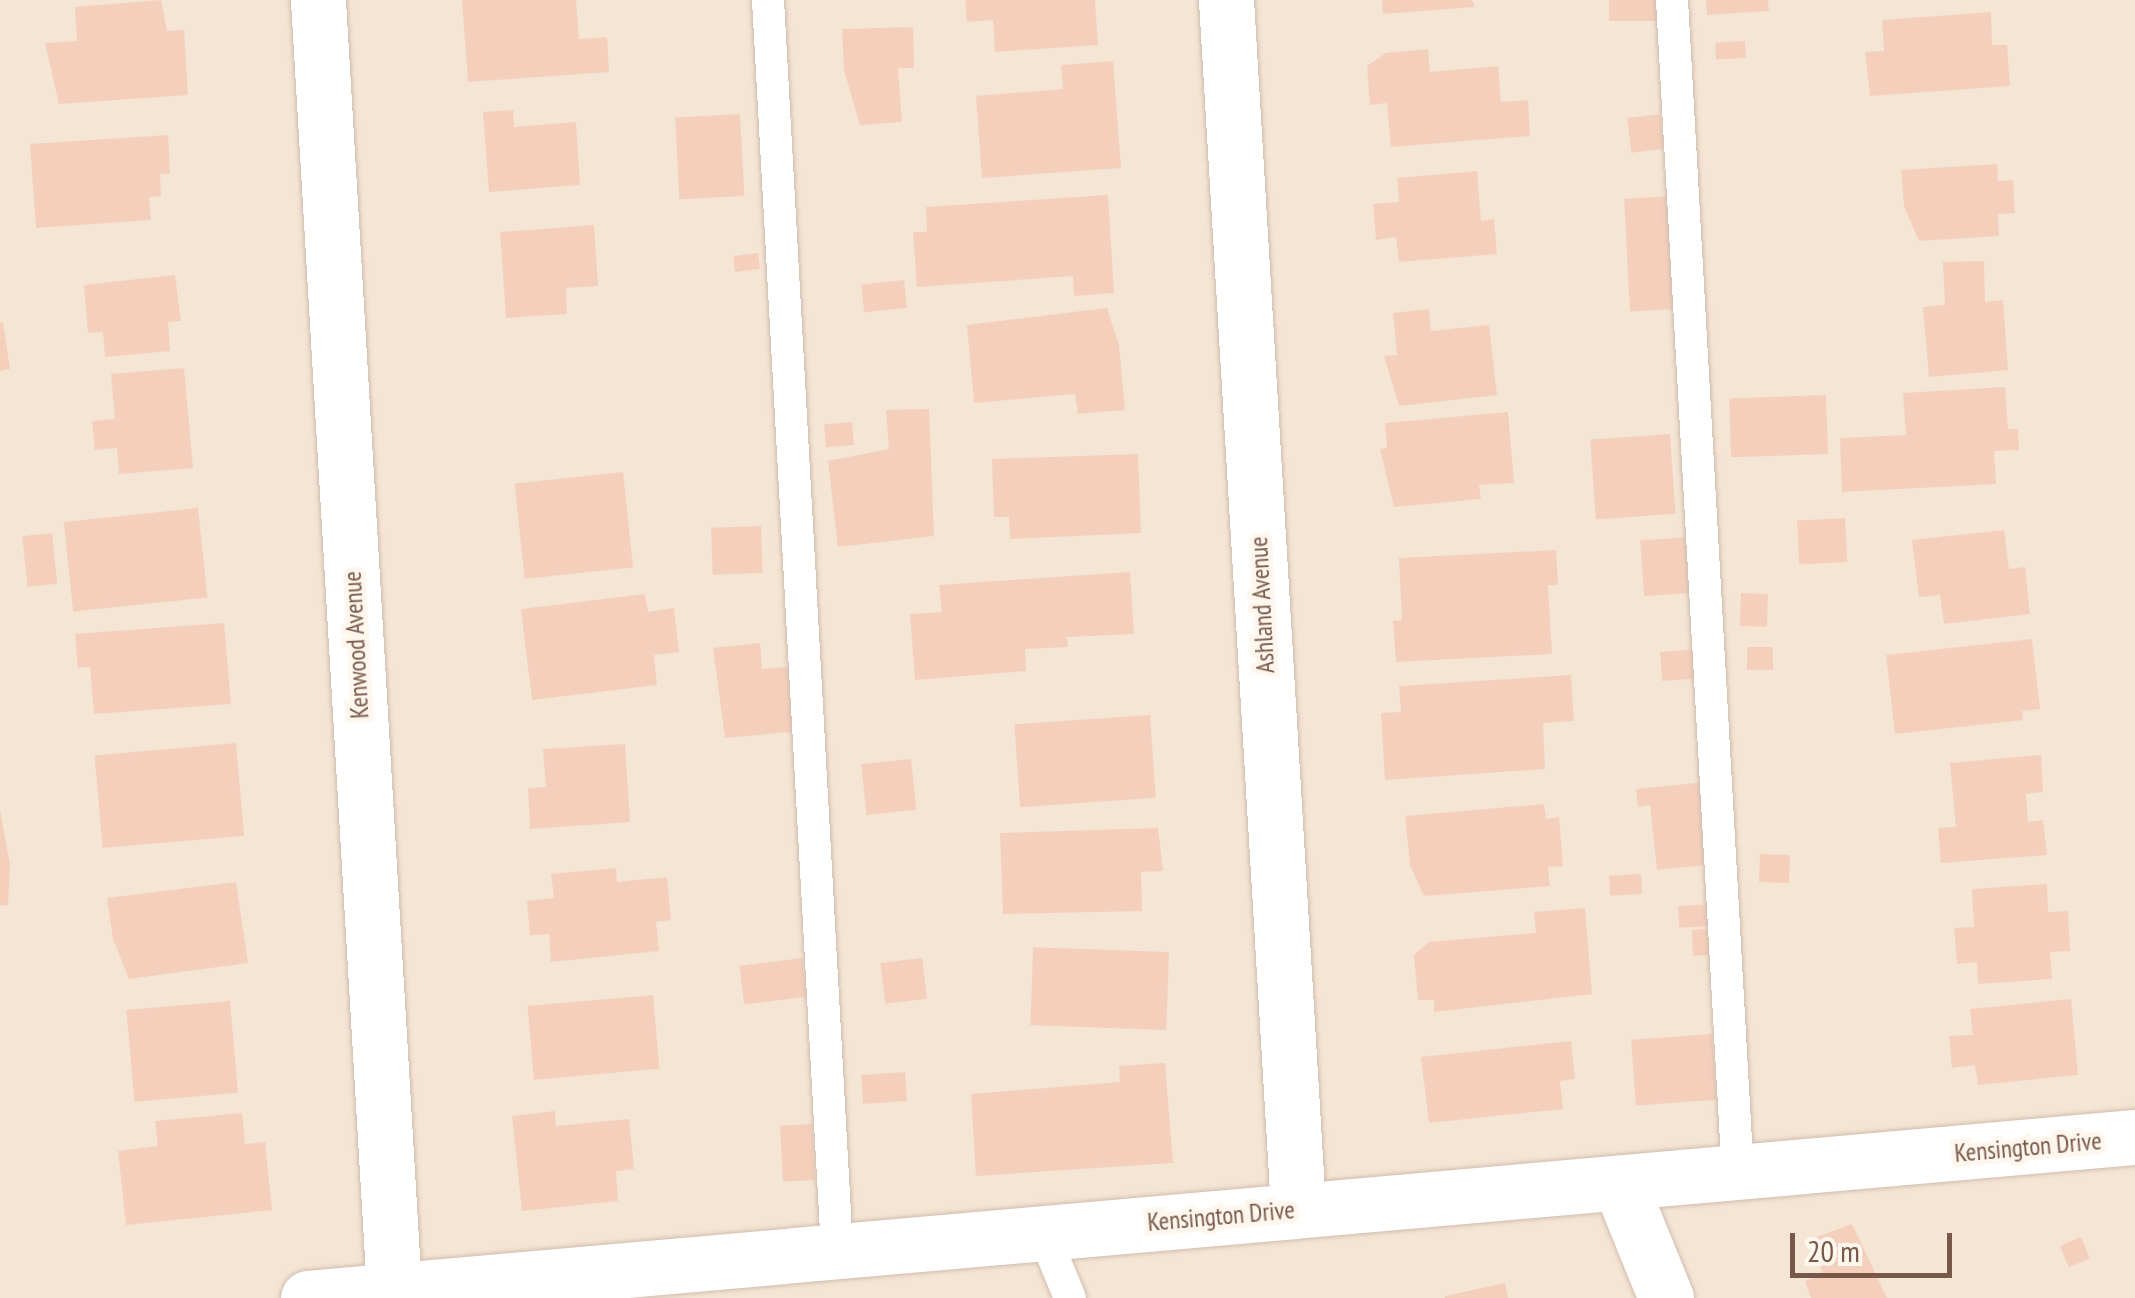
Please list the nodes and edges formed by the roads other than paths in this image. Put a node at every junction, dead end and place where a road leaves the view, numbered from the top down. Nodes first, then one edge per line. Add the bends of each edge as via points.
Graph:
1 (318, 0) edge
2 (768, 0) edge
3 (1226, 0) edge
4 (1672, 0) edge
5 (2135, 1137) edge
6 (1738, 1175) junction
7 (1622, 1186) junction
8 (1298, 1210) junction
9 (1043, 1232) junction
10 (836, 1250) junction
11 (394, 1290) junction
12 (489, 1290) edge
13 (308, 1298) edge
14 (1070, 1298) edge
15 (1666, 1298) edge

1 - 11 street, Kenwood Avenue
2 - 10 lane
3 - 8 street, Ashland Avenue
4 - 6 lane
5 - 6 street, Kensington Drive
6 - 7 street, Kensington Drive
7 - 8 street, Kensington Drive
7 - 15 street
8 - 9 street, Kensington Drive
9 - 10 street, Kensington Drive
9 - 14 lane
10 - 12 street, Kensington Drive
11 - 12 street, Kensington Drive
11 - 13 street, Kensington Drive

